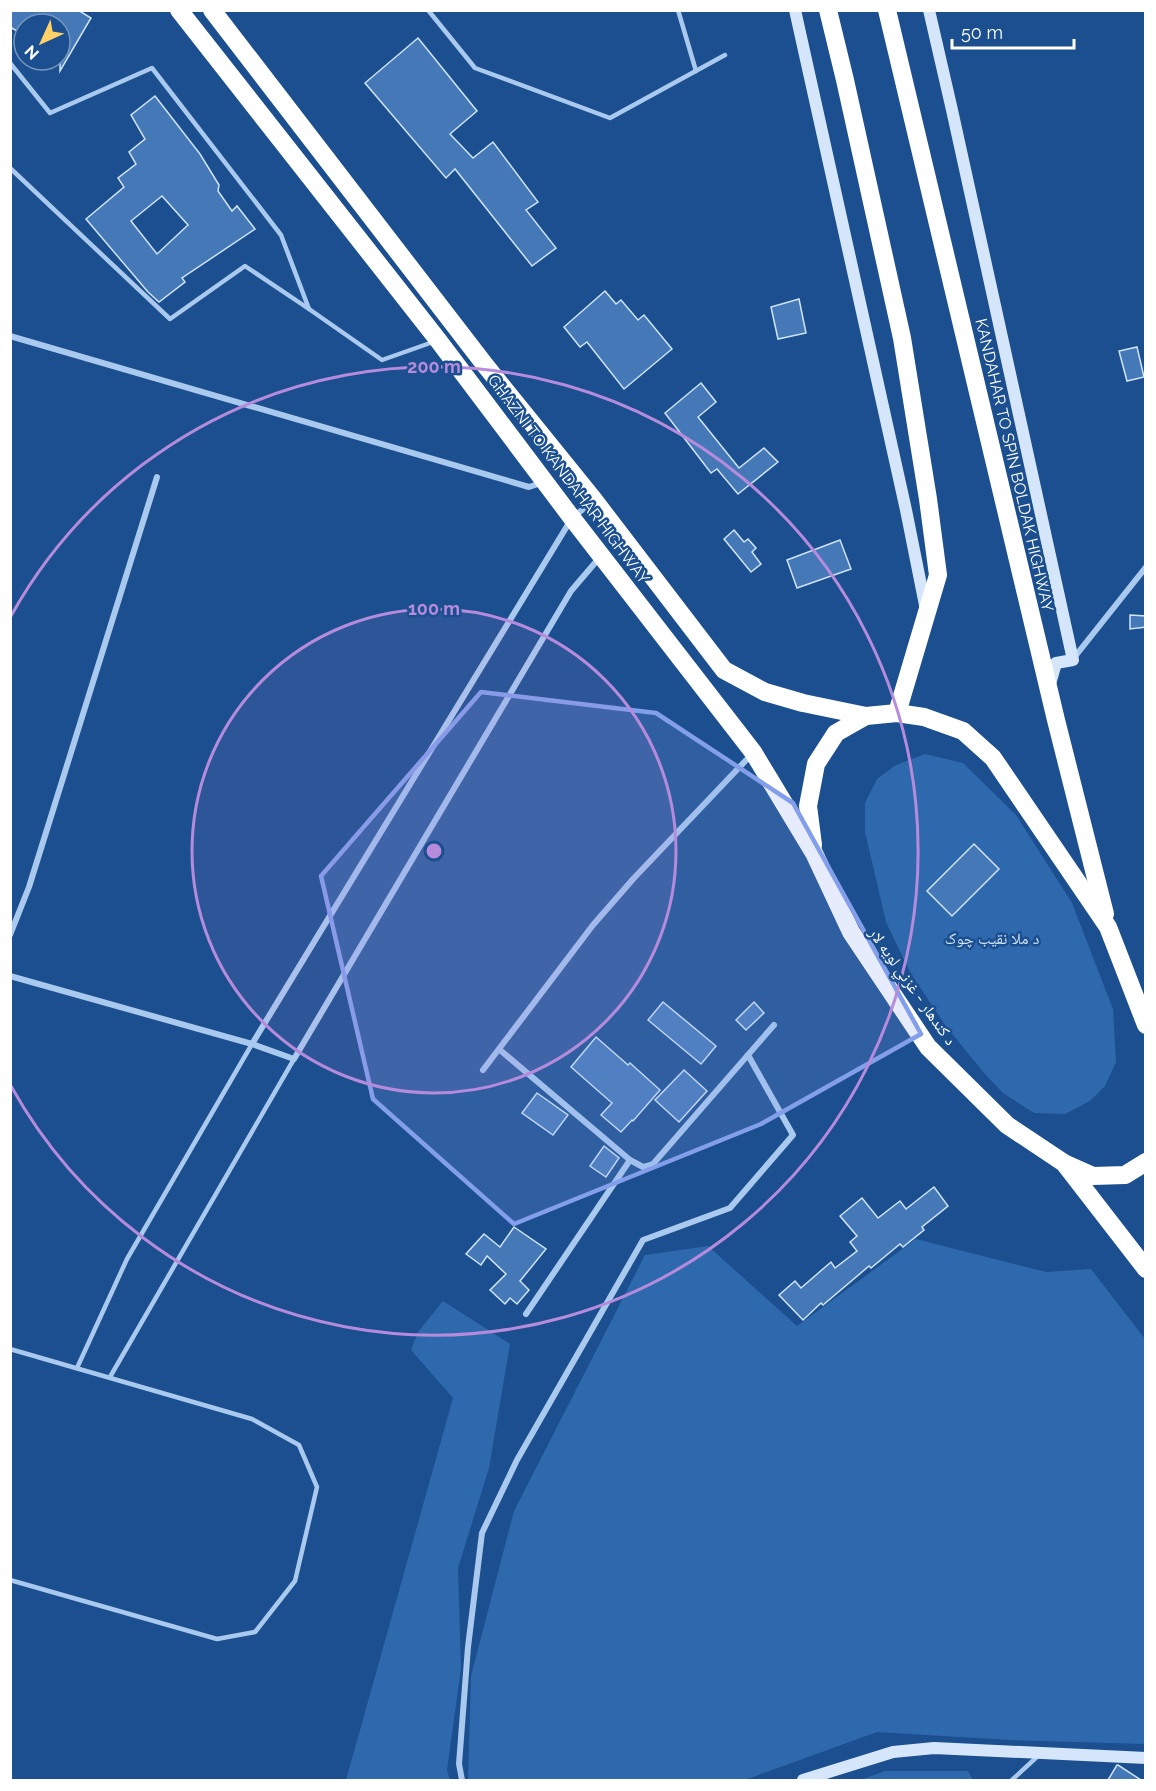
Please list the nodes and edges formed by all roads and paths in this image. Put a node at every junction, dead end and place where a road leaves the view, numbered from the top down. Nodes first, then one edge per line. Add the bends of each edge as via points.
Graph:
1 (179, 10) edge
2 (212, 10) edge
3 (428, 10) edge
4 (678, 10) edge
5 (795, 10) edge
6 (828, 10) edge
7 (888, 10) edge
8 (931, 11) edge
9 (725, 55) dead end
10 (10, 63) edge
11 (696, 71) junction
12 (10, 168) edge
13 (309, 309) junction
14 (10, 336) edge
15 (438, 340) junction
16 (157, 477) dead end
17 (545, 481) junction
18 (594, 500) junction
19 (572, 518) junction
20 (602, 555) junction
21 (1146, 567) edge
22 (926, 613) junction
23 (1073, 660) junction
24 (1049, 688) junction
25 (897, 713) junction
26 (866, 716) junction
27 (753, 752) junction
28 (814, 853) junction
29 (1108, 927) junction
30 (10, 935) edge
31 (10, 976) edge
32 (1146, 1024) edge
33 (774, 1025) dead end
34 (252, 1044) junction
35 (500, 1050) junction
36 (748, 1055) junction
37 (294, 1059) junction
38 (483, 1070) dead end
39 (630, 1160) junction
40 (1146, 1162) edge
41 (1064, 1163) junction
42 (1146, 1269) edge
43 (526, 1314) dead end
44 (10, 1349) edge
45 (77, 1368) junction
46 (110, 1377) junction
47 (10, 1580) edge
48 (1041, 1753) junction
49 (1146, 1758) edge
50 (462, 1780) edge
51 (803, 1780) edge
52 (1012, 1780) edge

1 - 15 highway, GHAZNI TO KANDAHAR HIGHWAY
2 - 18 highway, GHAZNI TO KANDAHAR HIGHWAY
3 - 11 lane via 475,68 610,118
4 - 11 lane
5 - 22 street
6 - 22 highway via 902,338 938,575
7 - 24 highway, KANDAHAR TO SPIN BOLDAK HIGHWAY
8 - 23 street
9 - 11 lane
10 - 13 lane via 50,113 152,68 281,235
12 - 13 lane via 170,319 245,266
13 - 15 lane via 382,360
14 - 17 street via 529,487
15 - 17 highway, GHAZNI TO KANDAHAR HIGHWAY
16 - 30 street via 29,887
17 - 19 highway, GHAZNI TO KANDAHAR HIGHWAY
18 - 19 street
18 - 26 highway, GHAZNI TO KANDAHAR HIGHWAY via 724,670 765,692
19 - 20 highway, GHAZNI TO KANDAHAR HIGHWAY
19 - 34 street
20 - 27 highway, GHAZNI TO KANDAHAR HIGHWAY
20 - 37 street via 570,591
21 - 23 street
22 - 25 highway
23 - 24 street via 1056,663
24 - 29 highway, KANDAHAR TO SPIN BOLDAK HIGHWAY
25 - 26 highway, GHAZNI TO KANDAHAR HIGHWAY
25 - 29 highway, GHAZNI TO KANDAHAR HIGHWAY via 924,717 963,731 993,758
26 - 28 highway, GHAZNI TO KANDAHAR HIGHWAY via 836,733 816,764 808,806
27 - 28 highway, GHAZNI TO KANDAHAR HIGHWAY
27 - 35 street via 593,925
28 - 41 highway, د کندهار - غزني لويه لار via 851,932 928,1047 1006,1125
29 - 32 highway, GHAZNI TO KANDAHAR HIGHWAY
31 - 34 street
33 - 36 street
34 - 37 street
34 - 45 lane via 127,1259
35 - 38 street
35 - 39 street
36 - 39 street via 653,1164 643,1167
36 - 50 street via 793,1135 730,1208 643,1240 517,1460 482,1533 468,1647 459,1764
37 - 46 lane
39 - 43 street
40 - 41 highway via 1125,1175 1093,1176
41 - 42 highway
44 - 45 lane
45 - 46 lane
46 - 47 lane via 252,1419 299,1445 317,1487 295,1581 255,1632 217,1639
48 - 49 street
48 - 51 street via 934,1748 893,1752
48 - 52 lane

